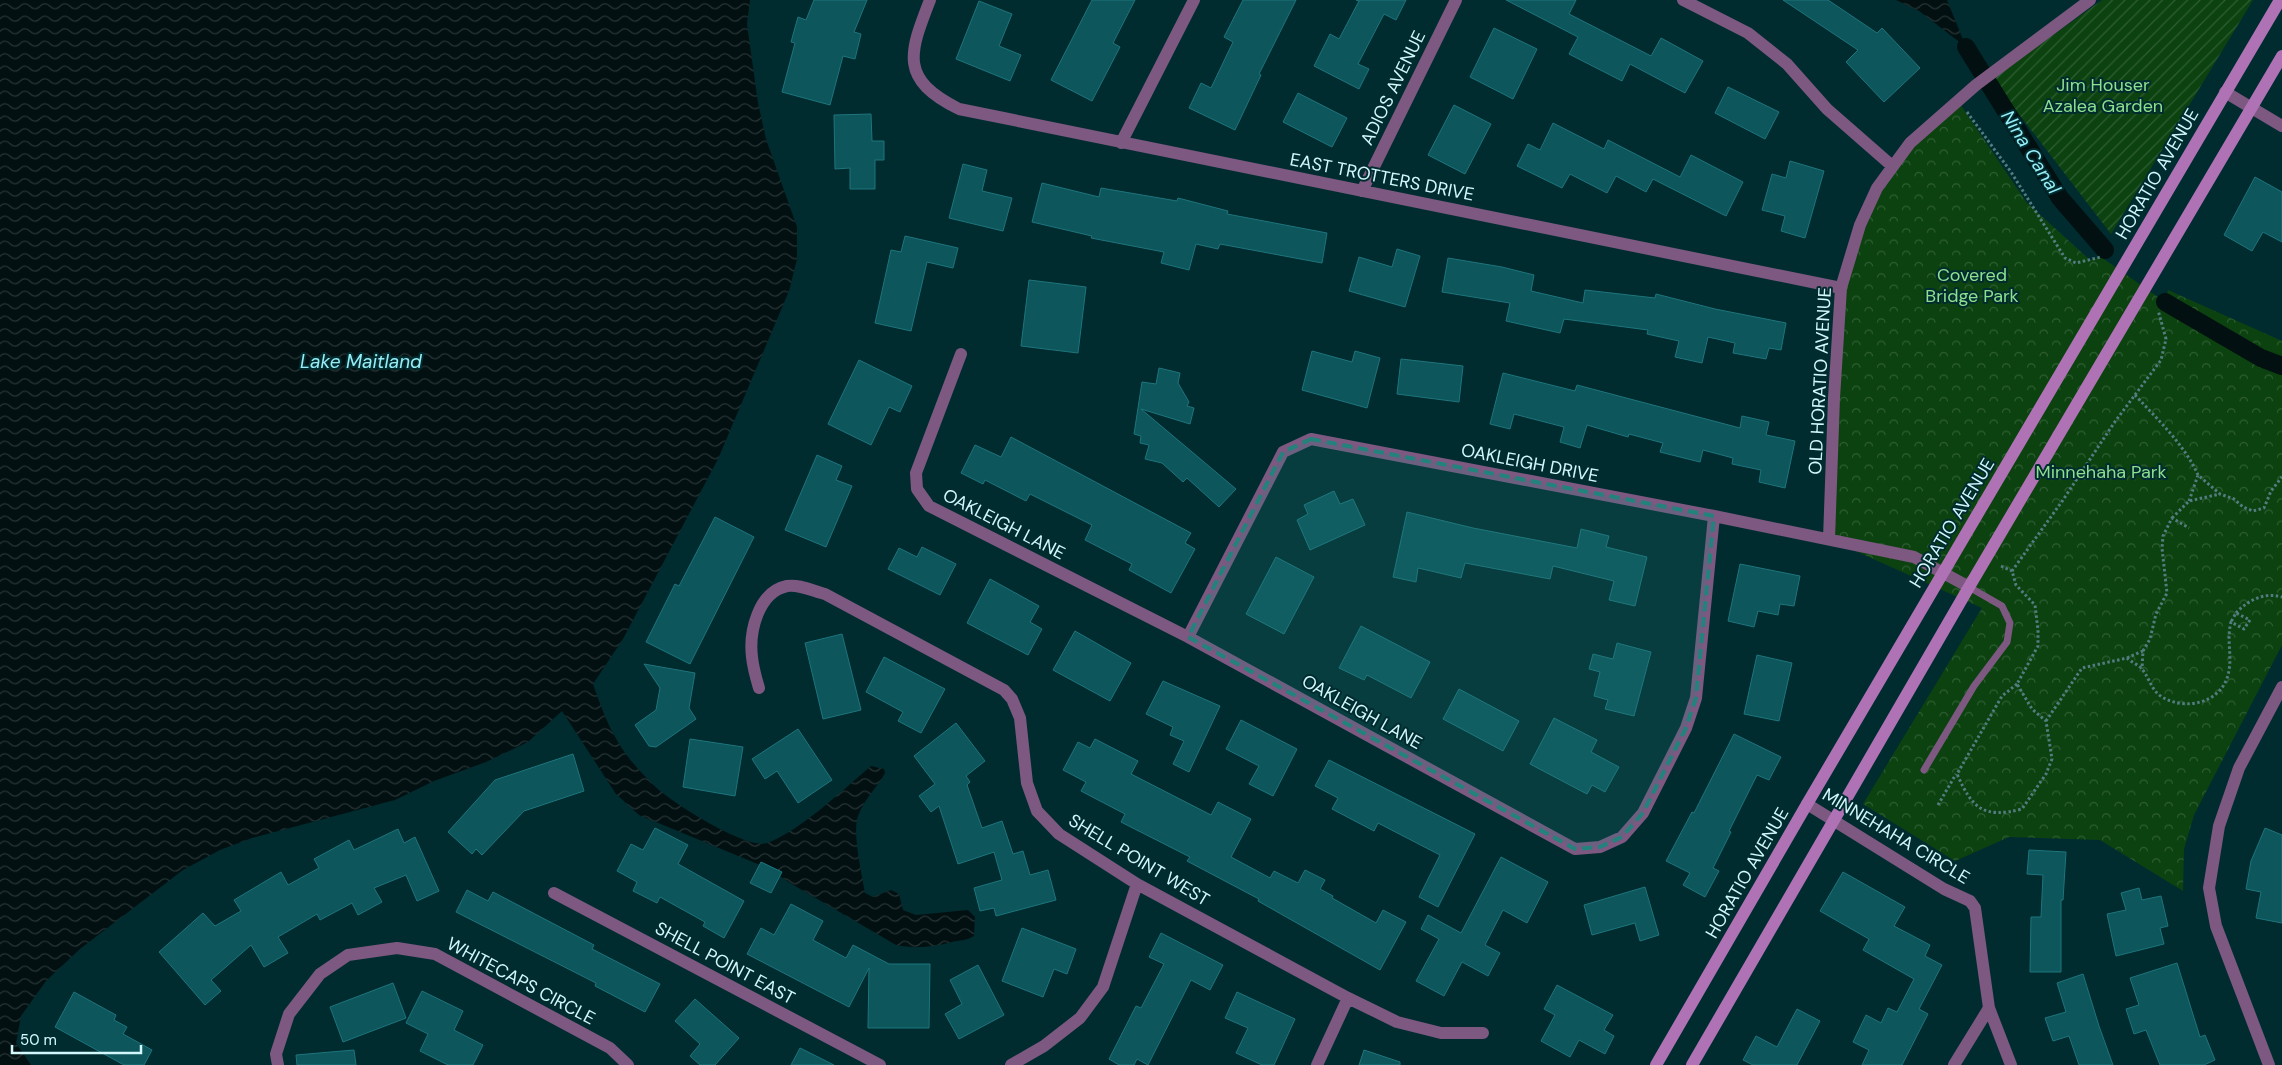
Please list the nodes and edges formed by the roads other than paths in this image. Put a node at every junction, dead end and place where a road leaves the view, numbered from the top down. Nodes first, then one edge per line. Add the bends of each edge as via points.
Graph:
1 (930, 0) edge
2 (1194, 0) edge
3 (1456, 0) edge
4 (1683, 0) edge
5 (2090, 0) edge
6 (2280, 0) edge
7 (2282, 56) edge
8 (2225, 92) junction
9 (2252, 108) junction
10 (2282, 126) edge
11 (1121, 143) junction
12 (1891, 166) junction
13 (1362, 191) junction
14 (1841, 288) junction
15 (961, 354) dead end
16 (1714, 516) junction
17 (1829, 539) junction
18 (1943, 572) junction
19 (1969, 587) junction
20 (1188, 637) junction
21 (2282, 687) edge
22 (759, 688) dead end
23 (1924, 770) dead end
24 (1807, 804) junction
25 (1834, 819) junction
26 (1137, 884) junction
27 (554, 893) dead end
28 (1348, 998) junction
29 (1989, 1008) junction
30 (1483, 1033) dead end
31 (278, 1065) edge
32 (628, 1065) edge
33 (880, 1065) edge
34 (1011, 1065) edge
35 (1316, 1065) edge
36 (1656, 1065) edge
37 (1692, 1065) edge
38 (1954, 1065) edge
39 (2010, 1065) edge
40 (2268, 1065) edge

1 - 11 street, EAST TROTTERS DRIVE via 914,42 914,68 923,84 937,98 959,109
2 - 11 street
3 - 13 street, ADIOS AVENUE
4 - 12 street via 1748,33 1787,64 1827,109
5 - 12 street, OLD HORATIO AVENUE via 1976,85 1910,143
6 - 8 main road, HORATIO AVENUE
7 - 9 main road
8 - 9 street
8 - 18 main road, HORATIO AVENUE
9 - 10 street
9 - 19 main road
11 - 13 street, EAST TROTTERS DRIVE
12 - 14 street, OLD HORATIO AVENUE via 1860,225
13 - 14 street, EAST TROTTERS DRIVE
14 - 17 street, OLD HORATIO AVENUE
15 - 20 street, OAKLEIGH LANE via 916,473 917,489 929,506
16 - 17 street, OAKLEIGH DRIVE
16 - 20 street, OAKLEIGH DRIVE via 1311,439 1283,452
16 - 20 street, OAKLEIGH LANE via 1696,698 1686,728 1642,813 1622,837 1600,848 1575,849
17 - 18 street, OAKLEIGH DRIVE via 1914,557
18 - 19 street, OAKLEIGH DRIVE
18 - 24 main road, HORATIO AVENUE
19 - 23 lane via 2002,606 2010,623 2008,642 1974,686
19 - 25 main road
21 - 40 street via 2239,768 2220,826 2209,888 2216,926
22 - 26 street, SHELL POINT WEST via 752,656 753,631 761,605 776,590 788,586 825,594 1004,690 1020,718 1027,783 1037,811 1059,834
24 - 25 street, MINNEHAHA CIRCLE
24 - 36 main road, HORATIO AVENUE
25 - 29 street, MINNEHAHA CIRCLE via 1944,889 1970,901 1975,908
25 - 37 main road
26 - 28 street, SHELL POINT WEST
26 - 34 street via 1103,987 1080,1018 1044,1046
27 - 33 street, SHELL POINT EAST
28 - 30 street, SHELL POINT WEST via 1398,1022 1432,1031
28 - 35 street
29 - 38 street
29 - 39 street, MINNEHAHA CIRCLE
31 - 32 street, WHITECAPS CIRCLE via 276,1054 289,1014 320,974 348,955 397,948 435,954 610,1048

